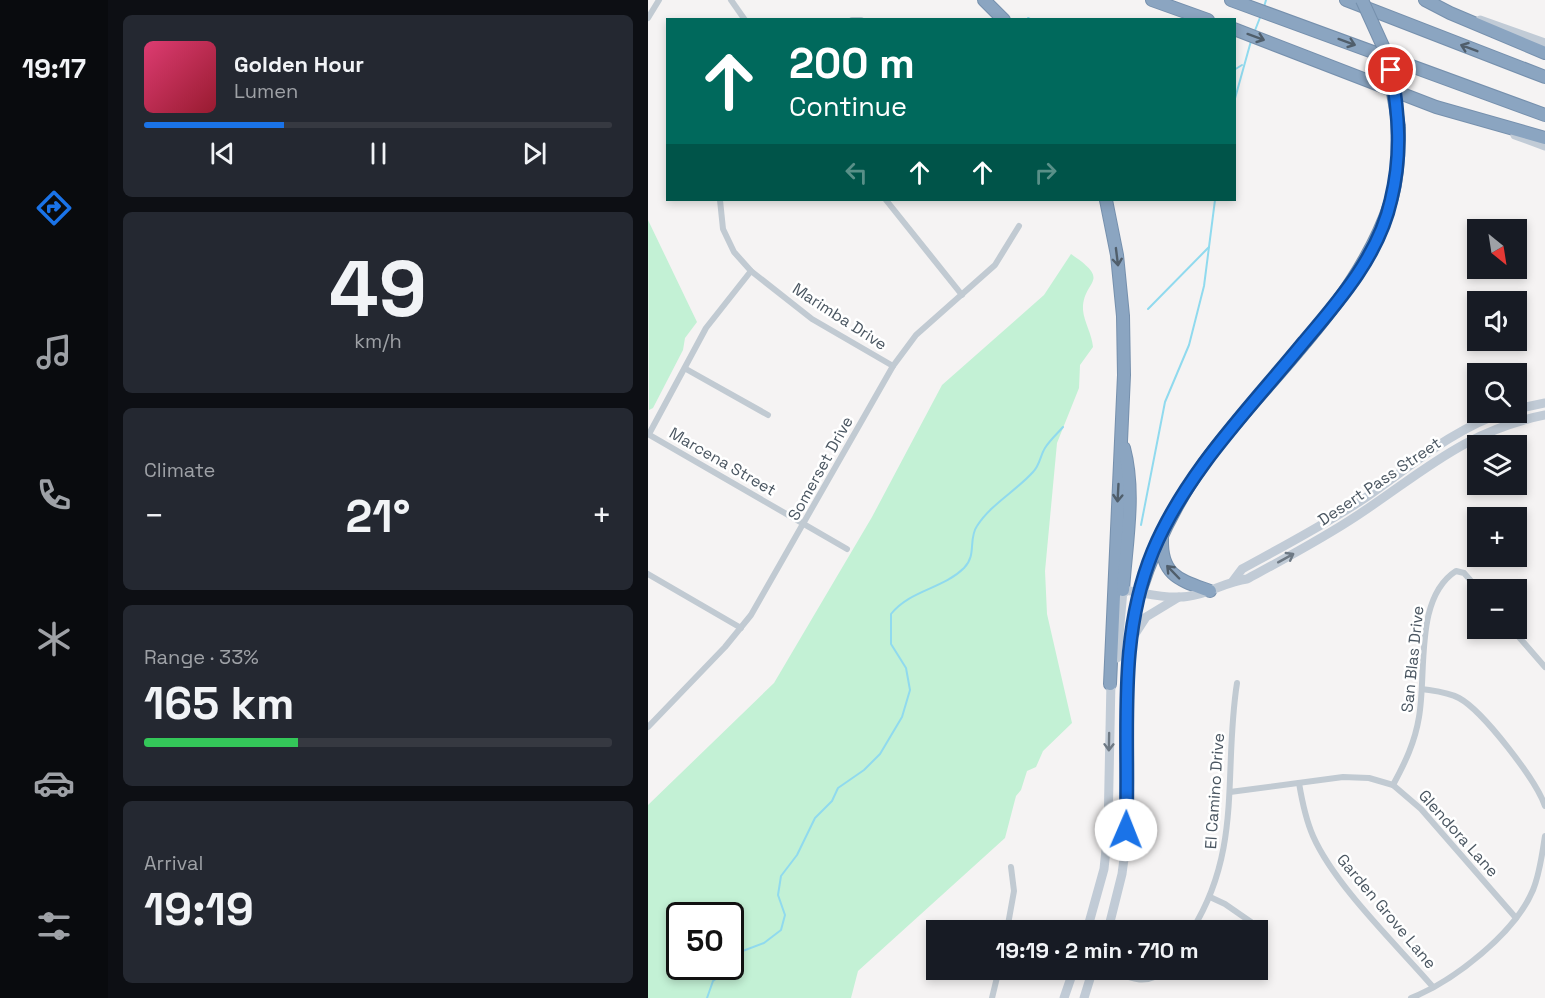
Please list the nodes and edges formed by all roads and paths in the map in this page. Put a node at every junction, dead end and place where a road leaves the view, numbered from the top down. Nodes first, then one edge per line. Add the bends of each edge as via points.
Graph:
1 (659, 0) edge
2 (730, 0) edge
3 (984, 0) edge
4 (1152, 0) edge
5 (1231, 0) edge
6 (1346, 0) edge
7 (1362, 0) edge
8 (1431, 2) edge
9 (648, 18) edge
10 (744, 18) edge
11 (1002, 18) edge
12 (1202, 18) edge
13 (1236, 30) edge
14 (1545, 43) edge
15 (1545, 53) edge
16 (1545, 77) edge
17 (1436, 107) junction
18 (1545, 115) edge
19 (1545, 138) edge
20 (1545, 146) edge
21 (720, 201) edge
22 (887, 201) edge
23 (1106, 201) edge
24 (1019, 226) dead end
25 (750, 271) junction
26 (962, 295) junction
27 (893, 366) junction
28 (686, 369) junction
29 (1545, 404) edge
30 (1527, 407) edge
31 (768, 415) dead end
32 (1545, 415) edge
33 (1479, 423) edge
34 (648, 434) edge
35 (1120, 435) junction
36 (1370, 495) junction
37 (1376, 503) junction
38 (805, 524) junction
39 (1162, 533) junction
40 (847, 549) dead end
41 (648, 574) edge
42 (1469, 579) edge
43 (1233, 581) junction
44 (1123, 590) junction
45 (1210, 591) junction
46 (1140, 592) junction
47 (1179, 597) junction
48 (741, 628) junction
49 (1520, 639) edge
50 (1129, 642) junction
51 (1545, 668) edge
52 (1237, 683) dead end
53 (1110, 684) junction
54 (1422, 689) junction
55 (648, 727) edge
56 (1299, 783) junction
57 (1393, 785) junction
58 (1230, 792) junction
59 (1545, 806) edge
60 (1545, 836) edge
61 (1011, 867) dead end
62 (1209, 897) junction
63 (1516, 918) junction
64 (1009, 920) edge
65 (1090, 920) edge
66 (1110, 920) edge
67 (1197, 920) edge
68 (1248, 920) edge
69 (996, 980) edge
70 (1069, 980) edge
71 (1090, 980) edge
72 (1433, 987) junction
73 (992, 998) edge
74 (1064, 998) edge
75 (1084, 998) edge
76 (1411, 998) edge

1 - 9 street
2 - 10 street
3 - 11 highway
4 - 12 highway
5 -> 18 highway
16 -> 6 highway
7 - 39 highway, bridge via 1386,53 1399,127 1391,202 1363,265 1338,302 1211,455
8 - 14 main road
8 - 15 highway
13 -> 17 highway
17 - 19 highway
17 - 20 main road
21 - 25 street, Marimba Drive via 723,229 734,252
22 - 26 street
23 -> 35 highway via 1123,316
24 - 26 street, Somerset Drive via 1000,259
25 - 27 street, Marimba Drive via 812,319
25 - 28 street via 706,328
26 - 27 street, Somerset Drive via 916,335
27 - 38 street, Somerset Drive
28 - 31 street
28 - 34 street
29 - 30 main road
32 - 37 main road, Desert Pass Street via 1519,420 1472,438
33 - 36 main road, Desert Pass Street via 1443,442
34 - 38 street, Marcena Street
35 - 44 highway via 1128,465 1129,495
35 -> 53 highway
36 - 37 main road
36 - 43 main road, Desert Pass Street via 1242,569
43 -> 37 main road, Desert Pass Street via 1247,579
38 - 40 street, Marcena Street
38 - 48 street, Somerset Drive
45 -> 39 highway via 1172,574 1162,553
39 - 46 highway
41 - 48 street
42 - 54 street, San Blas Drive via 1456,571 1433,596
43 - 45 main road, Desert Pass Street
44 - 46 main road, Desert Pass Street
44 - 53 main road
45 - 47 main road, Desert Pass Street
46 - 47 main road, Desert Pass Street
46 - 50 main road
47 - 50 main road via 1146,617
48 - 55 street, Somerset Drive
49 - 51 street
50 - 66 main road via 1125,851
52 - 58 street, El Camino Drive
53 -> 65 main road via 1107,840 1102,880
54 - 57 street, San Blas Drive via 1413,743
54 - 59 street via 1451,694 1473,709 1532,778
56 - 57 street, Glendora Lane via 1361,777
56 - 58 street, Glendora Lane
56 - 72 street, Garden Grove Lane via 1309,826 1322,853
57 - 63 street, Glendora Lane via 1421,808
58 - 62 street, El Camino Drive via 1226,839
60 - 63 street via 1534,889
61 - 64 street via 1014,891
62 - 67 street, El Camino Drive
62 - 68 street
63 - 72 street via 1464,968
69 - 73 street
70 - 74 main road
71 - 75 main road
72 - 76 street

